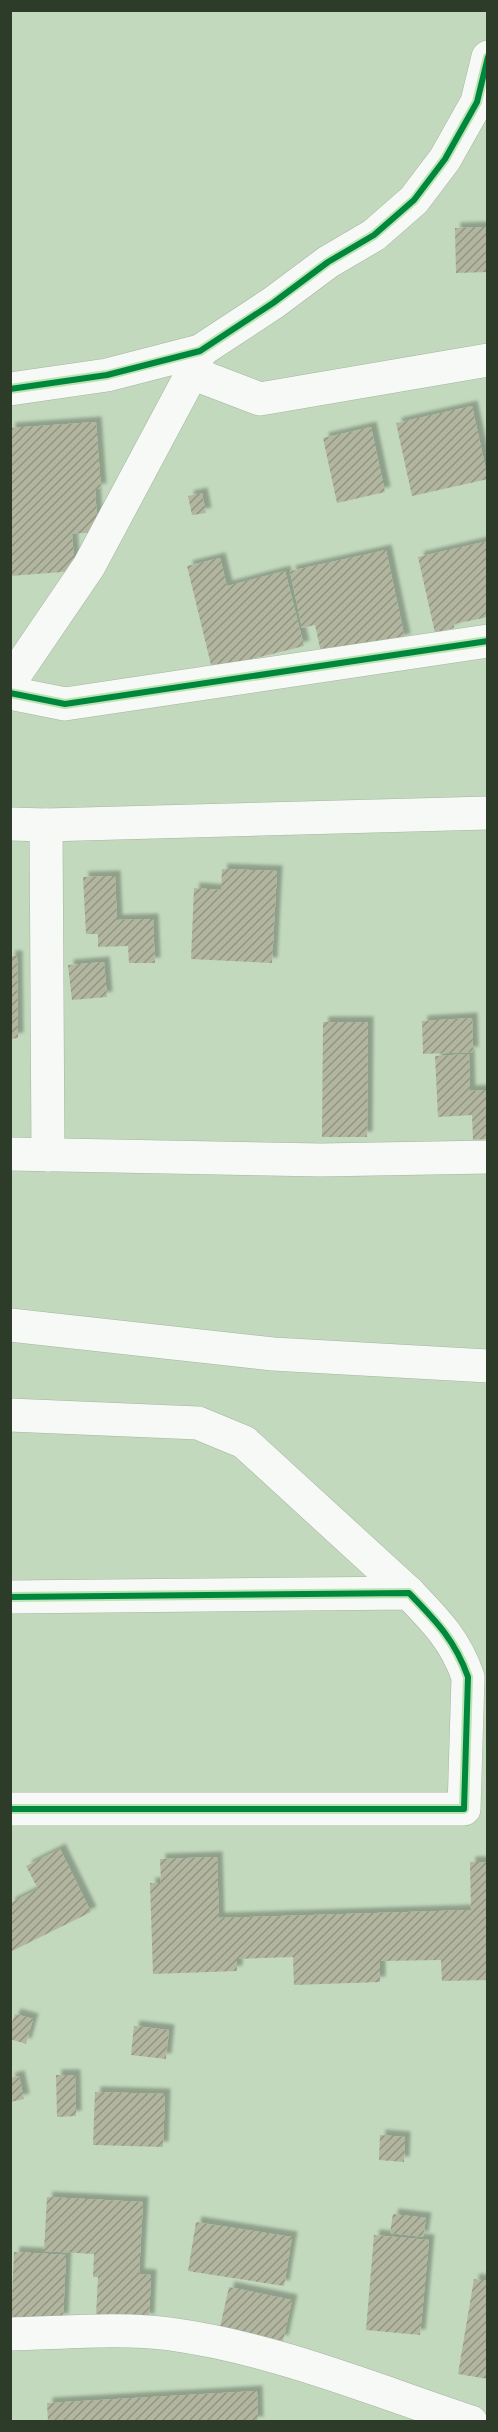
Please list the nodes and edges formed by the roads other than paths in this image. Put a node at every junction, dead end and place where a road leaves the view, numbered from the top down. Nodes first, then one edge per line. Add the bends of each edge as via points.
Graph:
1 (488, 57) edge
2 (488, 360) edge
3 (196, 362) junction
4 (10, 388) edge
5 (488, 641) edge
6 (10, 682) edge
7 (10, 693) edge
8 (488, 813) edge
9 (10, 824) edge
10 (46, 825) junction
11 (10, 1154) edge
12 (48, 1155) junction
13 (488, 1157) edge
14 (10, 1325) edge
15 (488, 1366) edge
16 (10, 1415) edge
17 (409, 1593) junction
18 (10, 1596) edge
19 (10, 1809) edge
20 (10, 2334) edge
21 (471, 2421) edge

1 - 3 street via 477,102 446,159 414,200 374,235 328,262
2 - 3 street via 260,399
3 - 4 street
3 - 6 street via 89,566
5 - 7 street via 65,704
8 - 10 street
9 - 10 street
10 - 12 street
11 - 12 street
12 - 13 street via 321,1160
14 - 15 street via 273,1354
16 - 17 street via 198,1423 244,1442
17 - 18 street
17 - 19 street via 442,1627 468,1677 464,1809
20 - 21 street via 101,2332 198,2339 266,2354

